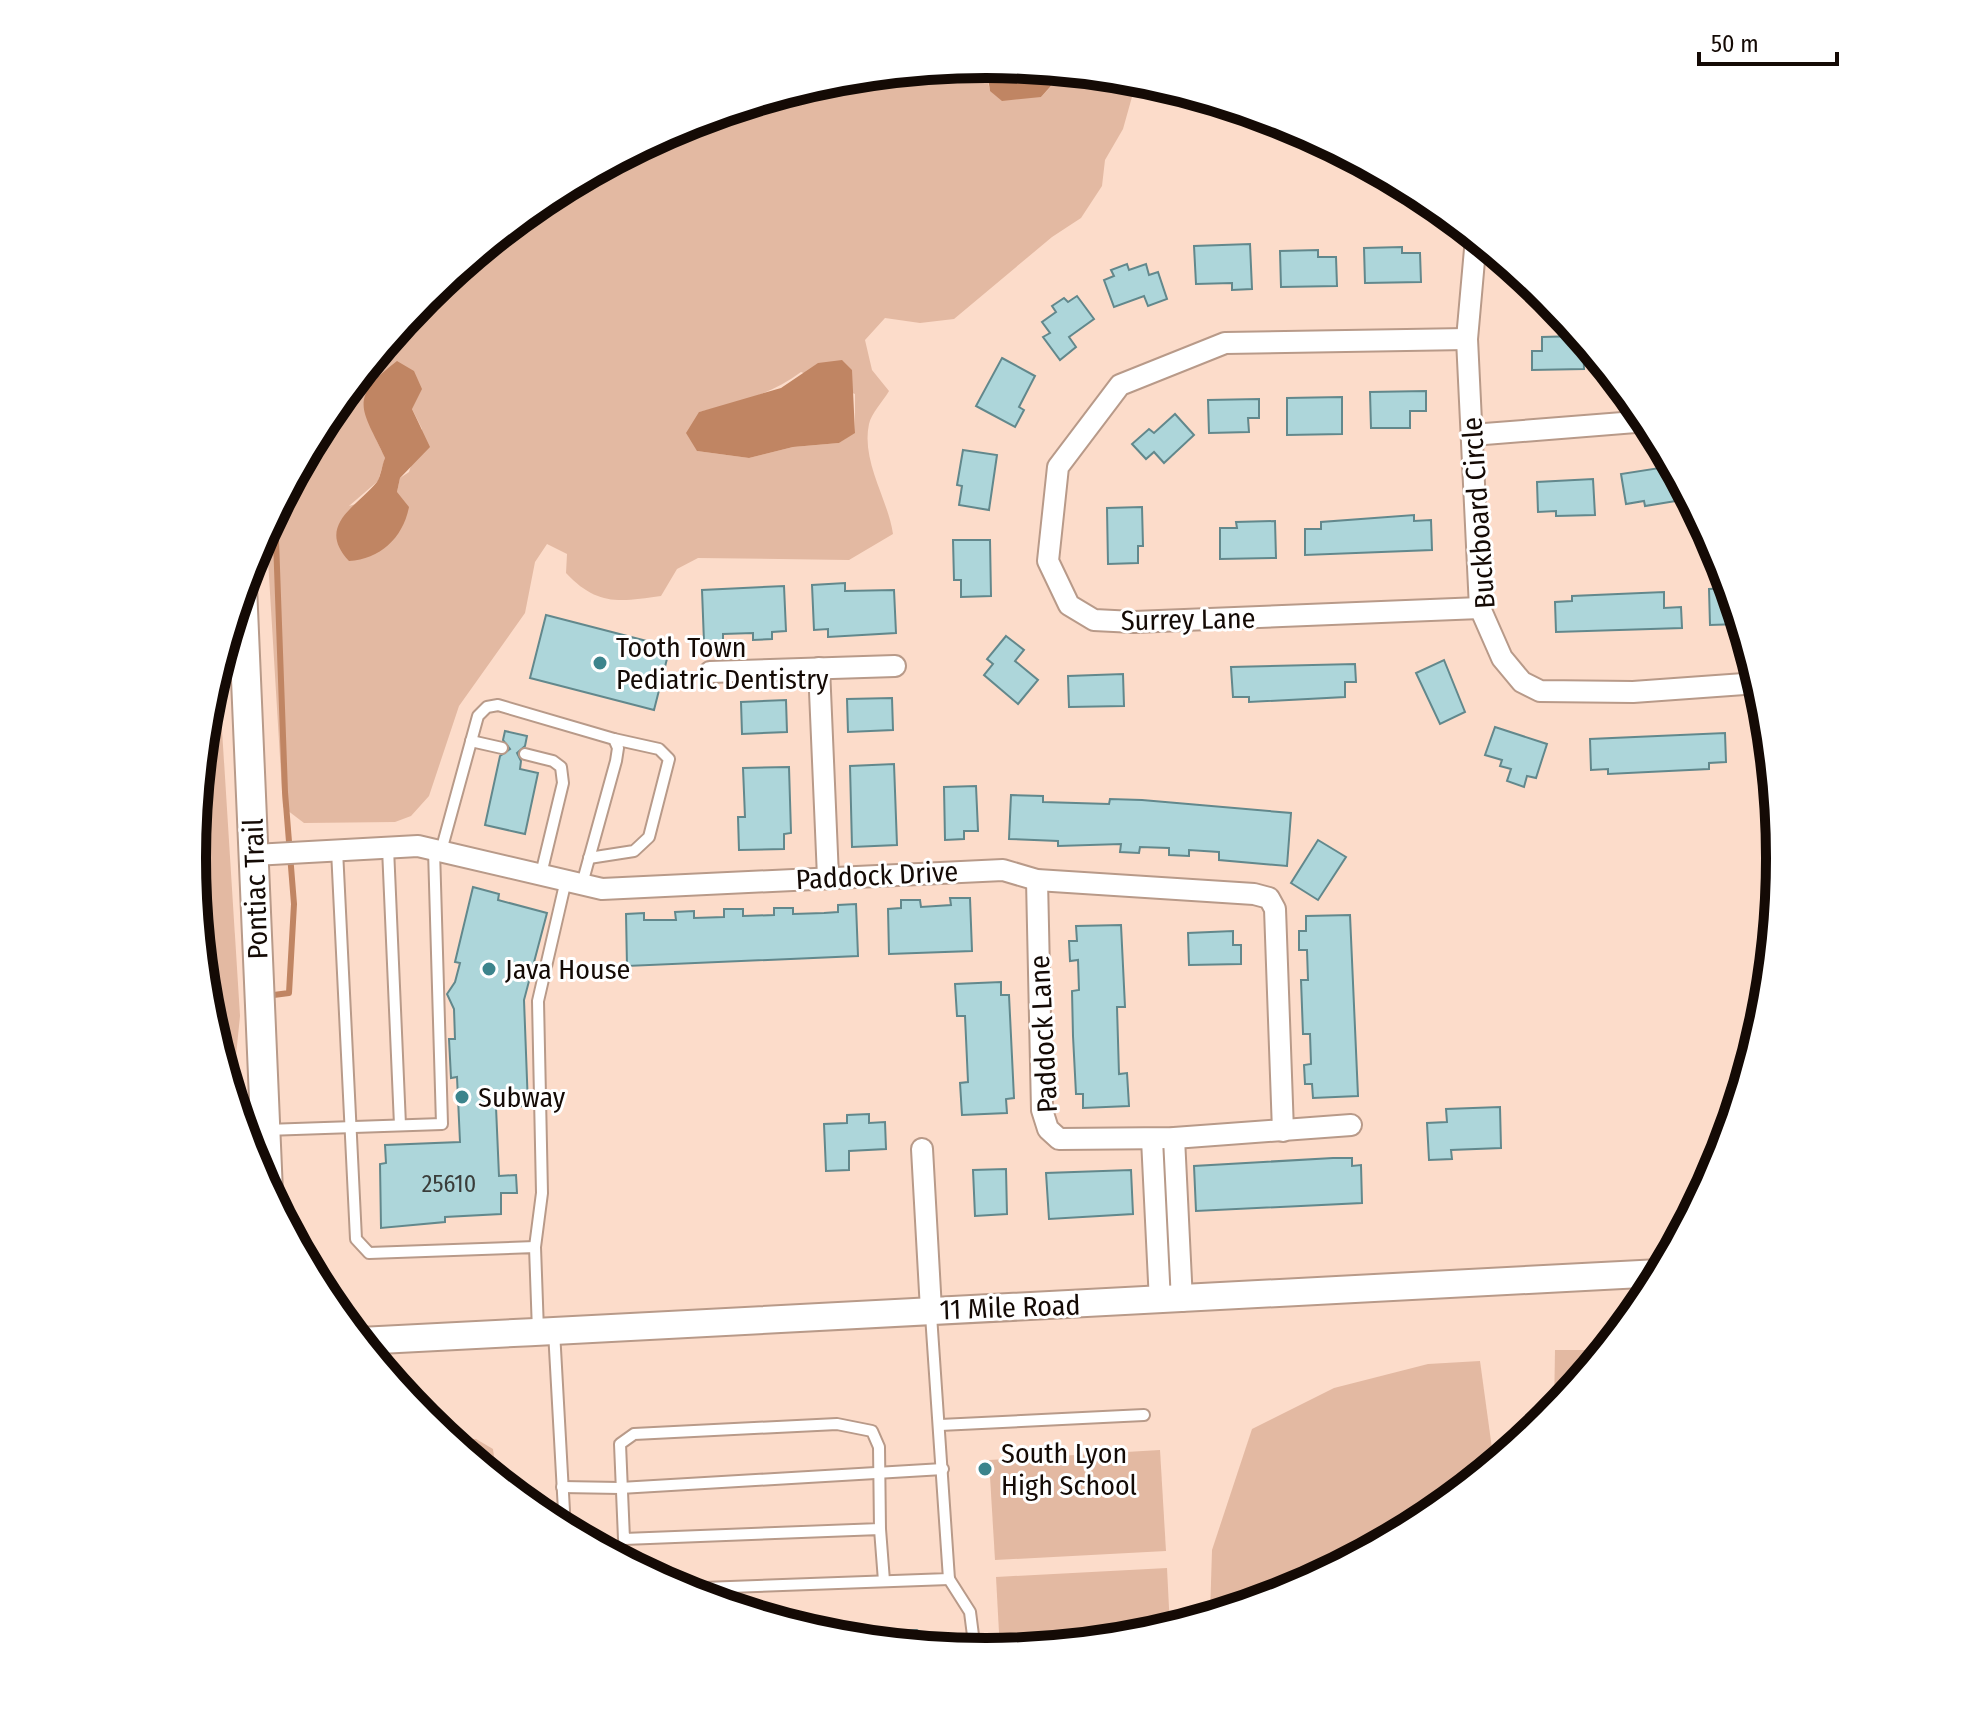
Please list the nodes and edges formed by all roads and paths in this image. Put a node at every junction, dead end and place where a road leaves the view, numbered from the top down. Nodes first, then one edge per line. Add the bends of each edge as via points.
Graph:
1 (1475, 251) edge
2 (1467, 339) junction
3 (1632, 422) edge
4 (1472, 435) junction
5 (1480, 608) junction
6 (243, 619) edge
7 (895, 666) dead end
8 (819, 668) junction
9 (710, 672) dead end
10 (1746, 684) edge
11 (614, 739) junction
12 (471, 741) junction
13 (502, 748) dead end
14 (525, 754) dead end
15 (388, 848) junction
16 (337, 850) junction
17 (437, 850) junction
18 (253, 855) junction
19 (589, 858) junction
20 (541, 874) junction
21 (828, 877) junction
22 (1037, 880) junction
23 (574, 882) junction
24 (400, 1125) junction
25 (1351, 1125) dead end
26 (351, 1126) junction
27 (265, 1130) junction
28 (1283, 1131) junction
29 (1174, 1138) junction
30 (1152, 1139) junction
31 (922, 1149) dead end
32 (266, 1159) edge
33 (535, 1247) junction
34 (1645, 1274) edge
35 (1171, 1302) junction
36 (931, 1310) junction
37 (546, 1331) junction
38 (373, 1340) edge
39 (1144, 1415) dead end
40 (940, 1425) junction
41 (943, 1469) junction
42 (880, 1473) junction
43 (562, 1487) junction
44 (620, 1488) junction
45 (564, 1514) edge
46 (880, 1529) junction
47 (949, 1579) junction
48 (884, 1581) junction
49 (710, 1588) edge
50 (973, 1638) edge

1 - 2 street, Buckboard Circle
2 - 4 street, Buckboard Circle
2 - 5 street, Surrey Lane via 1225,343 1120,385 1058,467 1048,561 1069,605 1094,620
3 - 4 street
4 - 5 street, Buckboard Circle
5 - 10 street, Buckboard Circle via 1502,658 1522,682 1540,691 1633,692
6 - 18 main road, Pontiac Trail
7 - 8 street
8 - 9 street
8 - 21 street
11 - 12 lane via 498,705 478,716
11 - 19 lane via 616,761
11 - 19 lane via 659,749 669,759 649,837 634,851
12 - 13 lane
12 - 17 lane
14 - 20 lane via 561,767 563,783
15 - 16 street, Paddock Drive
15 - 17 street, Paddock Drive
15 - 24 lane
16 - 18 street, Paddock Drive
16 - 26 lane
17 - 20 street, Paddock Drive
17 - 24 lane via 442,1124
18 - 27 main road, Pontiac Trail
19 - 23 lane
20 - 23 street, Paddock Drive
21 - 22 street, Paddock Drive via 1003,870
21 - 23 street, Paddock Drive via 602,889
22 - 28 street, Paddock Drive via 1269,898 1275,909
22 - 30 street, Paddock Lane via 1042,1110 1048,1129 1059,1139
23 - 33 lane via 538,1001 542,1193
24 - 26 lane
25 - 28 street, Paddock Lane
26 - 27 lane
26 - 33 lane via 356,1239 369,1253
27 - 32 main road, Pontiac Trail
28 - 29 street, Paddock Lane
29 - 30 street, Paddock Lane
29 - 35 street
30 - 35 street
31 - 36 street
33 - 37 lane
34 - 35 street, 11 Mile Road
35 - 36 street, 11 Mile Road
36 - 37 street, 11 Mile Road
36 - 40 lane
37 - 38 street, 11 Mile Road
37 - 43 lane
39 - 40 lane
40 - 41 lane
41 - 42 lane
41 - 47 lane
42 - 44 lane
42 - 44 lane via 872,1431 837,1424 634,1434 620,1444
42 - 46 lane
43 - 44 lane
43 - 45 lane
44 - 46 lane via 624,1539
46 - 48 lane
47 - 48 lane
47 - 50 lane via 970,1612
48 - 49 lane

